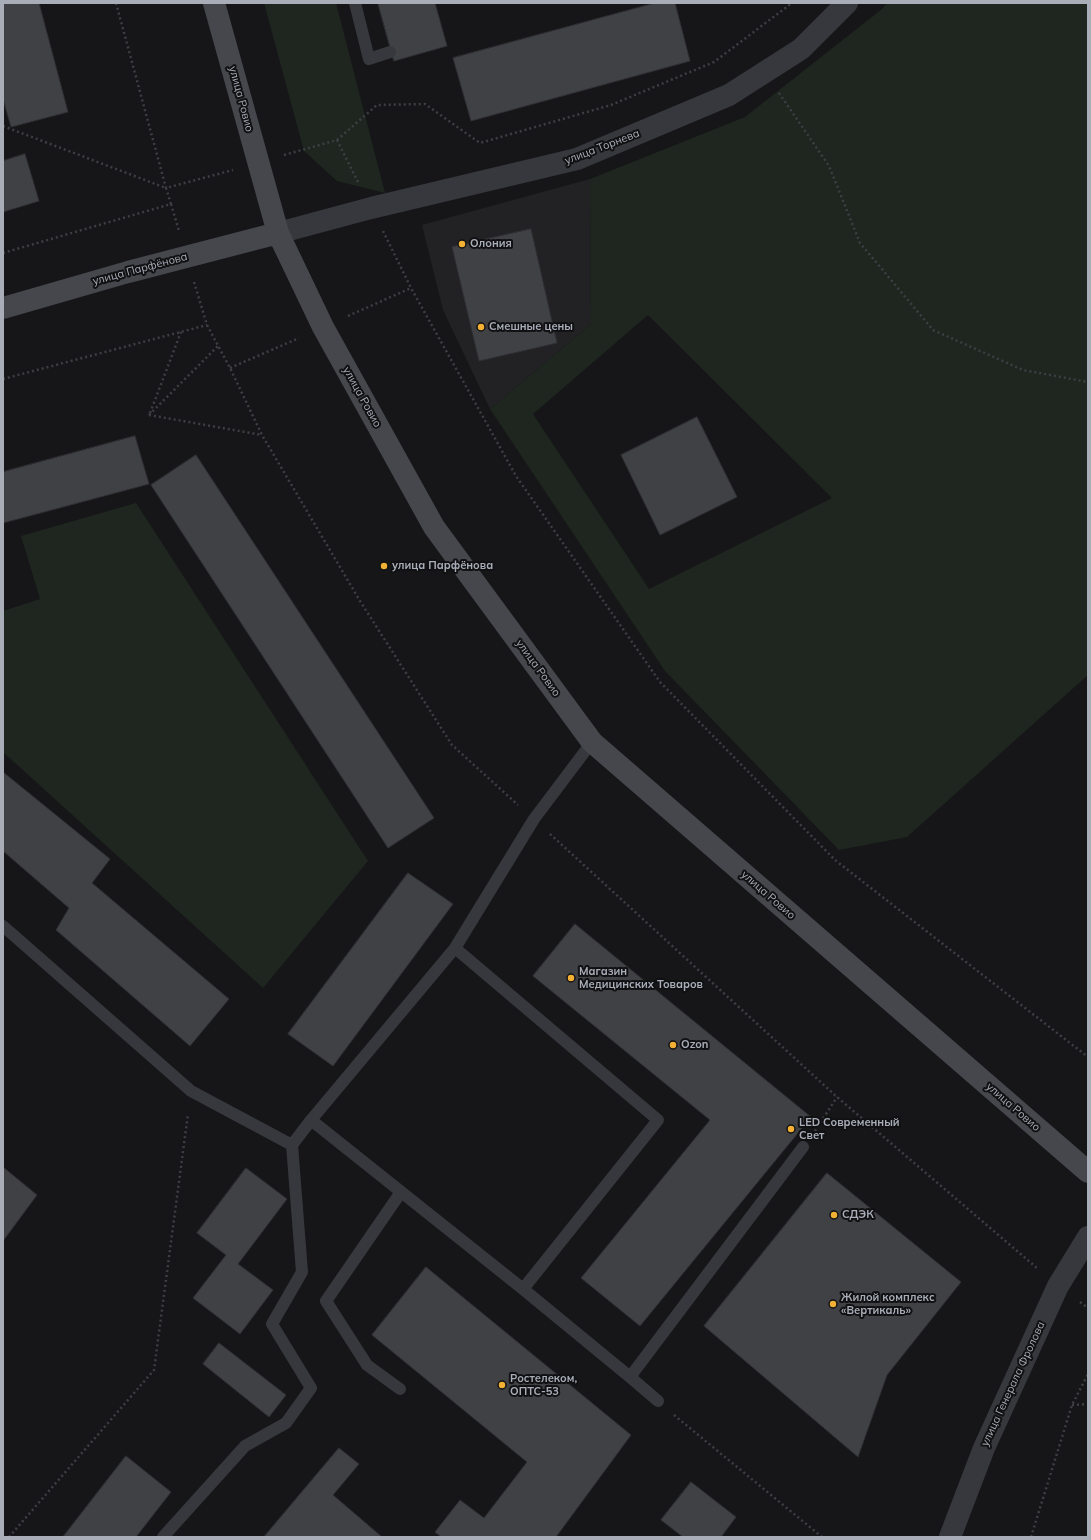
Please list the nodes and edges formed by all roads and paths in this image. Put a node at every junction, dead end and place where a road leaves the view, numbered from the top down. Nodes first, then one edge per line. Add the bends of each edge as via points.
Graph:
1 (116, 3) edge
2 (214, 3) edge
3 (355, 3) edge
4 (792, 3) edge
5 (847, 3) edge
6 (390, 52) dead end
7 (765, 72) junction
8 (3, 126) edge
9 (337, 140) junction
10 (258, 162) junction
11 (166, 188) junction
12 (371, 208) junction
13 (278, 233) junction
14 (3, 253) edge
15 (3, 308) edge
16 (181, 332) junction
17 (218, 346) junction
18 (3, 379) edge
19 (1088, 382) edge
20 (149, 415) junction
21 (262, 435) junction
22 (592, 742) junction
23 (534, 819) junction
24 (3, 926) edge
25 (455, 948) junction
26 (1088, 1057) edge
27 (191, 1091) junction
28 (837, 1097) junction
29 (311, 1120) junction
30 (292, 1145) junction
31 (803, 1147) joint
32 (1088, 1172) edge
33 (401, 1192) junction
34 (1088, 1237) edge
35 (1058, 1286) junction
36 (523, 1288) junction
37 (1088, 1374) edge
38 (630, 1377) junction
39 (400, 1389) dead end
40 (658, 1401) joint
41 (1088, 1404) edge
42 (1072, 1405) junction
43 (9, 1537) edge
44 (162, 1537) edge
45 (822, 1537) edge
46 (950, 1537) edge
47 (1031, 1537) edge

1 - 11 path
2 - 10 main road, улица Ровио
3 - 6 lane via 370,59
4 - 9 path via 714,62 612,105 480,143 425,104 377,106
5 - 7 street, улица Торнева via 801,49
7 - 12 street, улица Торнева via 728,95 577,159
7 - 19 path via 829,166 860,243 933,330 1023,370
8 - 11 path
9 - 10 path
9 - 12 path
10 - 11 path
10 - 13 main road, улица Ровио
11 - 14 path via 171,204
12 - 13 street, улица Торнева
12 - 26 path via 411,288 516,476 660,682 835,860
13 - 15 main road, улица Парфёнова
13 - 22 main road, улица Ровио via 323,328 434,527
16 - 17 path via 207,325
16 - 18 path
16 - 20 path
17 - 20 path
17 - 21 path
20 - 21 path
21 - 23 path via 360,601 452,744
22 - 23 lane
22 - 32 main road, улица Ровио
23 - 25 lane
23 - 28 path
24 - 27 lane
25 - 29 lane
25 - 36 lane via 658,1120
27 - 30 lane
27 - 43 path via 154,1370
28 - 31 path
28 - 35 path
29 - 30 lane
29 - 33 lane
30 - 44 lane via 302,1272 272,1324 311,1388 286,1423 245,1446
31 - 38 lane
33 - 36 lane
33 - 39 lane via 326,1301 367,1365
34 - 35 street, улица Генерала Фролова
35 - 46 street, улица Генерала Фролова via 984,1448
36 - 38 lane
37 - 42 path
38 - 40 lane
40 - 45 path
41 - 42 path
42 - 47 path

